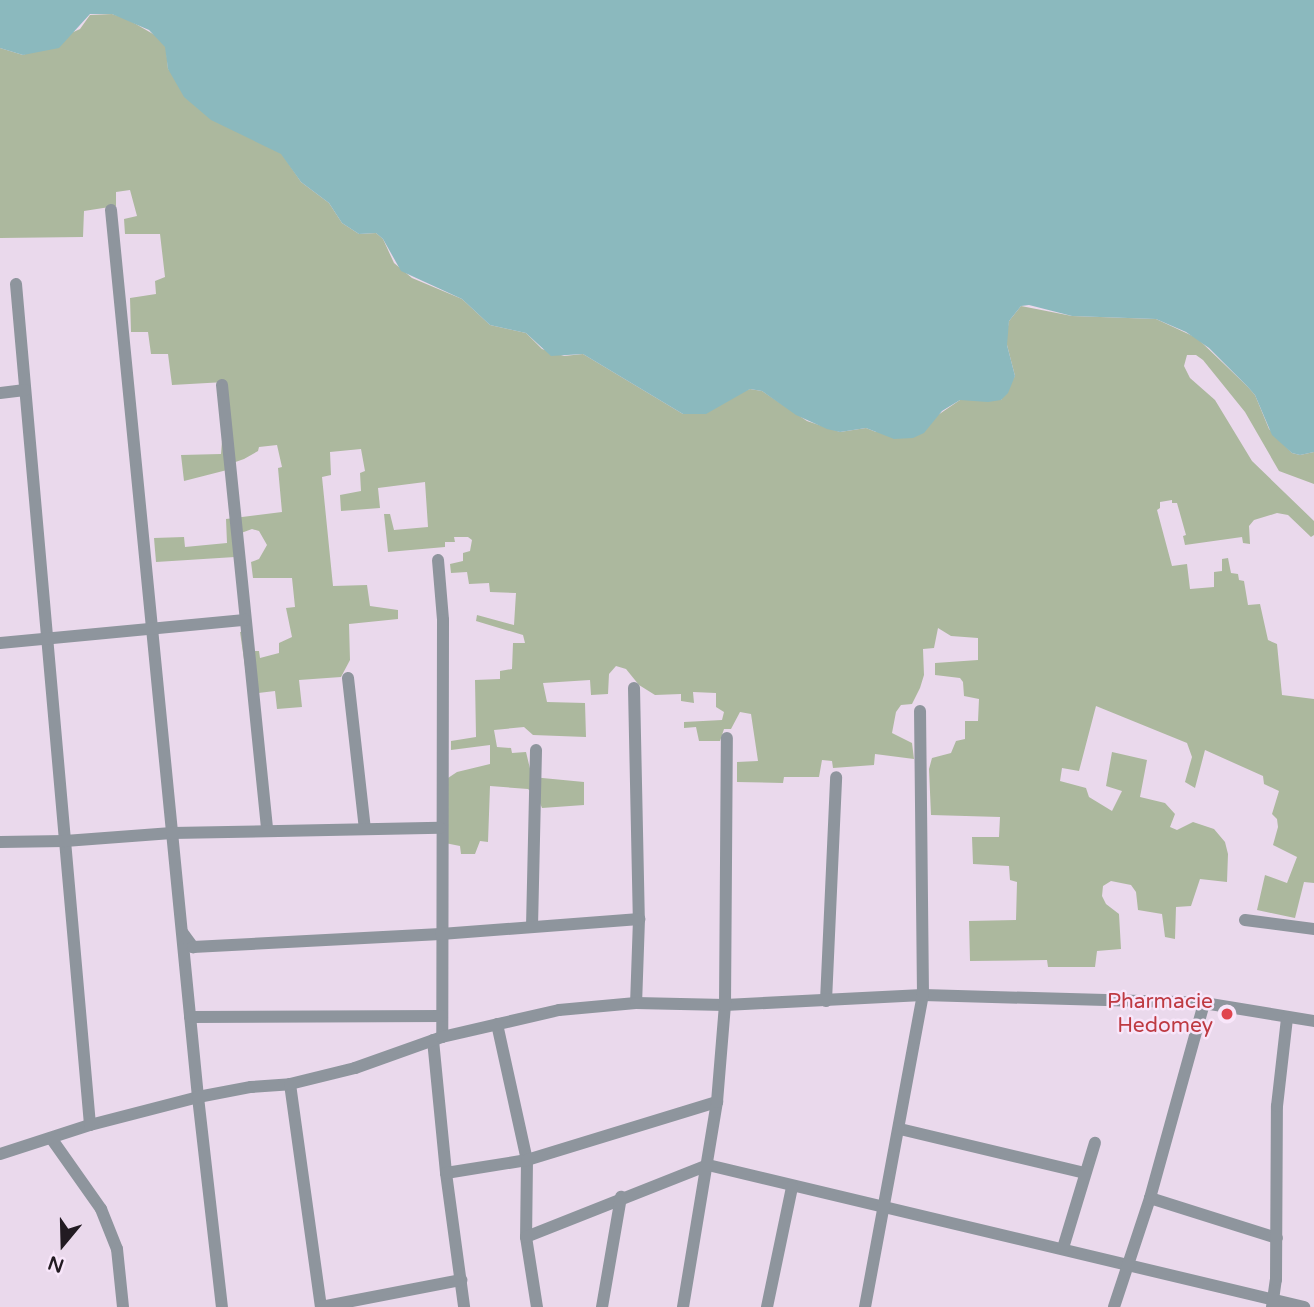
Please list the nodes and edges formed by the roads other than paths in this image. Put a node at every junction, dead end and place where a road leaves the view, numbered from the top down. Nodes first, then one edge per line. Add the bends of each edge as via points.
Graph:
1 (111, 210) dead end
2 (16, 284) dead end
3 (222, 385) dead end
4 (25, 390) junction
5 (0, 393) edge
6 (438, 560) dead end
7 (245, 620) junction
8 (152, 629) junction
9 (47, 639) junction
10 (0, 643) edge
11 (348, 678) dead end
12 (634, 688) dead end
13 (920, 710) dead end
14 (727, 738) dead end
15 (536, 750) dead end
16 (836, 777) dead end
17 (440, 828) junction
18 (365, 829) junction
19 (267, 831) junction
20 (172, 833) junction
21 (65, 841) junction
22 (0, 842) edge
23 (639, 919) junction
24 (1245, 920) dead end
25 (532, 927) junction
26 (1314, 929) edge
27 (182, 932) junction
28 (441, 934) junction
29 (923, 995) junction
30 (826, 1001) junction
31 (636, 1003) junction
32 (1204, 1003) junction
33 (725, 1005) junction
34 (442, 1016) junction
35 (190, 1017) junction
36 (1286, 1018) junction
37 (1314, 1021) edge
38 (497, 1024) junction
39 (438, 1039) junction
40 (290, 1084) junction
41 (198, 1097) junction
42 (718, 1102) junction
43 (90, 1125) junction
44 (900, 1129) junction
45 (51, 1138) junction
46 (1095, 1143) dead end
47 (0, 1154) edge
48 (527, 1160) junction
49 (708, 1165) junction
50 (1085, 1172) junction
51 (446, 1173) junction
52 (792, 1187) junction
53 (621, 1197) junction
54 (1150, 1198) junction
55 (883, 1207) junction
56 (526, 1237) junction
57 (1277, 1238) junction
58 (1063, 1248) junction
59 (1128, 1265) junction
60 (461, 1280) junction
61 (1273, 1303) edge
62 (123, 1307) edge
63 (222, 1307) edge
64 (321, 1307) edge
65 (464, 1307) edge
66 (537, 1307) edge
67 (602, 1307) edge
68 (683, 1307) edge
69 (766, 1307) edge
70 (865, 1307) edge
71 (1114, 1307) edge
72 (1304, 1307) edge

1 - 8 street
2 - 4 street
3 - 7 street
4 - 5 street
4 - 9 street
6 - 17 street via 443,620
7 - 8 street
7 - 19 street
8 - 9 street
8 - 20 street
9 - 10 street
9 - 21 street
11 - 18 street
12 - 23 street
13 - 29 street
14 - 33 street
15 - 25 street
16 - 30 street
17 - 18 street
17 - 28 street
18 - 19 street
19 - 20 street
20 - 21 street
20 - 27 street
21 - 22 street
21 - 43 street
23 - 25 street
23 - 31 street
24 - 26 street
25 - 28 street
27 - 28 street via 193,947
27 - 35 street
28 - 34 street
29 - 30 street
29 - 32 street
29 - 44 street
30 - 33 street
31 - 33 street
31 - 38 street via 559,1010
32 - 36 street
32 - 54 street
33 - 42 street
34 - 35 street
34 - 39 street
35 - 41 street
36 - 37 street
36 - 57 street via 1277,1106
38 - 39 street
38 - 48 street
39 - 40 street via 355,1068
39 - 51 street
40 - 41 street
40 - 64 street
41 - 43 street
41 - 63 street
42 - 48 street
42 - 49 street
43 - 45 street
44 - 50 street
44 - 55 street
45 - 47 street
45 - 62 street via 101,1209 117,1249
46 - 50 street
48 - 51 street
48 - 56 street
49 - 52 street
49 - 53 street
49 - 68 street
50 - 58 street
51 - 60 street
52 - 55 street
52 - 69 street
53 - 56 street
53 - 67 street
54 - 57 street
54 - 59 street
55 - 58 street
55 - 70 street
56 - 66 street
57 - 61 street
58 - 59 street
59 - 61 street
59 - 71 street
60 - 64 street
60 - 65 street
61 - 72 street

